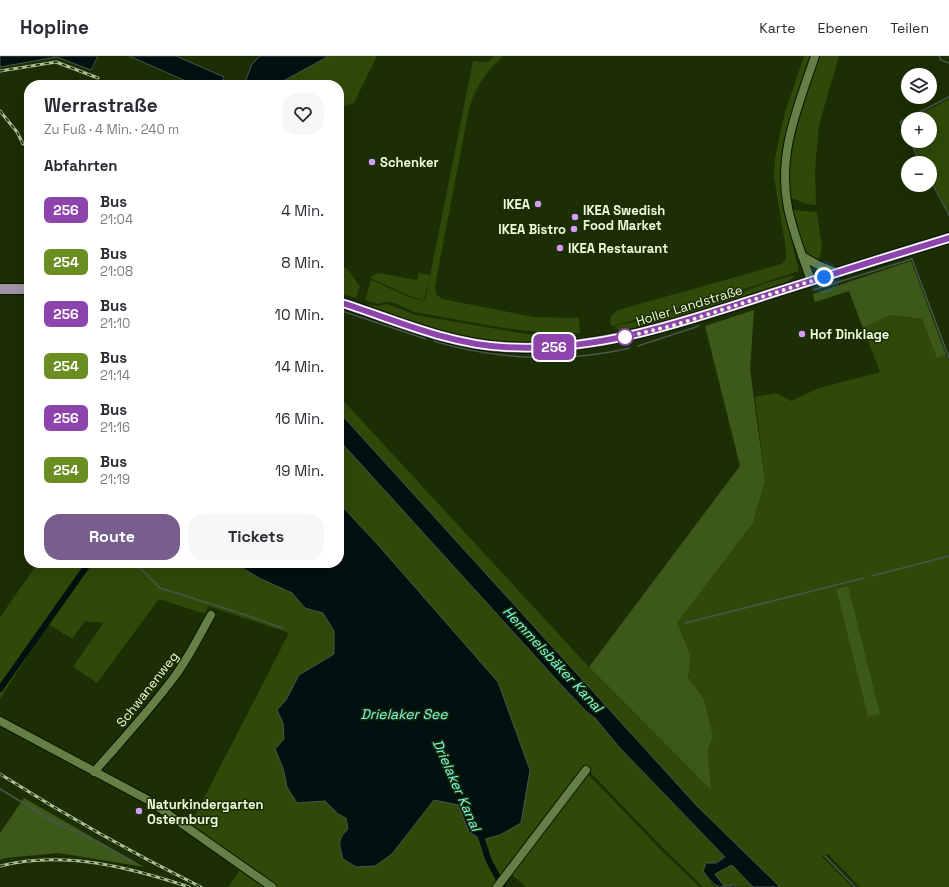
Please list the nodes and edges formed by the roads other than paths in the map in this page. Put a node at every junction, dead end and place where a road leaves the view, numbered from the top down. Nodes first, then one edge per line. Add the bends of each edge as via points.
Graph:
1 (814, 56) edge
2 (949, 238) edge
3 (802, 256) junction
4 (838, 273) junction
5 (811, 281) junction
6 (0, 289) edge
7 (24, 289) edge
8 (344, 304) edge
9 (211, 615) dead end
10 (0, 721) edge
11 (586, 770) dead end
12 (94, 772) junction
13 (500, 884) edge
14 (272, 887) edge

1 - 3 street via 789,135 784,178 788,208
2 - 4 main road, Holler Landstraße
3 - 4 street
3 - 5 street
4 - 5 main road, Holler Landstraße
5 - 8 main road, Holler Landstraße via 675,325 583,345 542,348 504,347 460,340 420,330
6 - 7 main road
9 - 12 street, Schwanenweg via 175,676
10 - 12 street
11 - 13 street
12 - 14 street via 148,800

